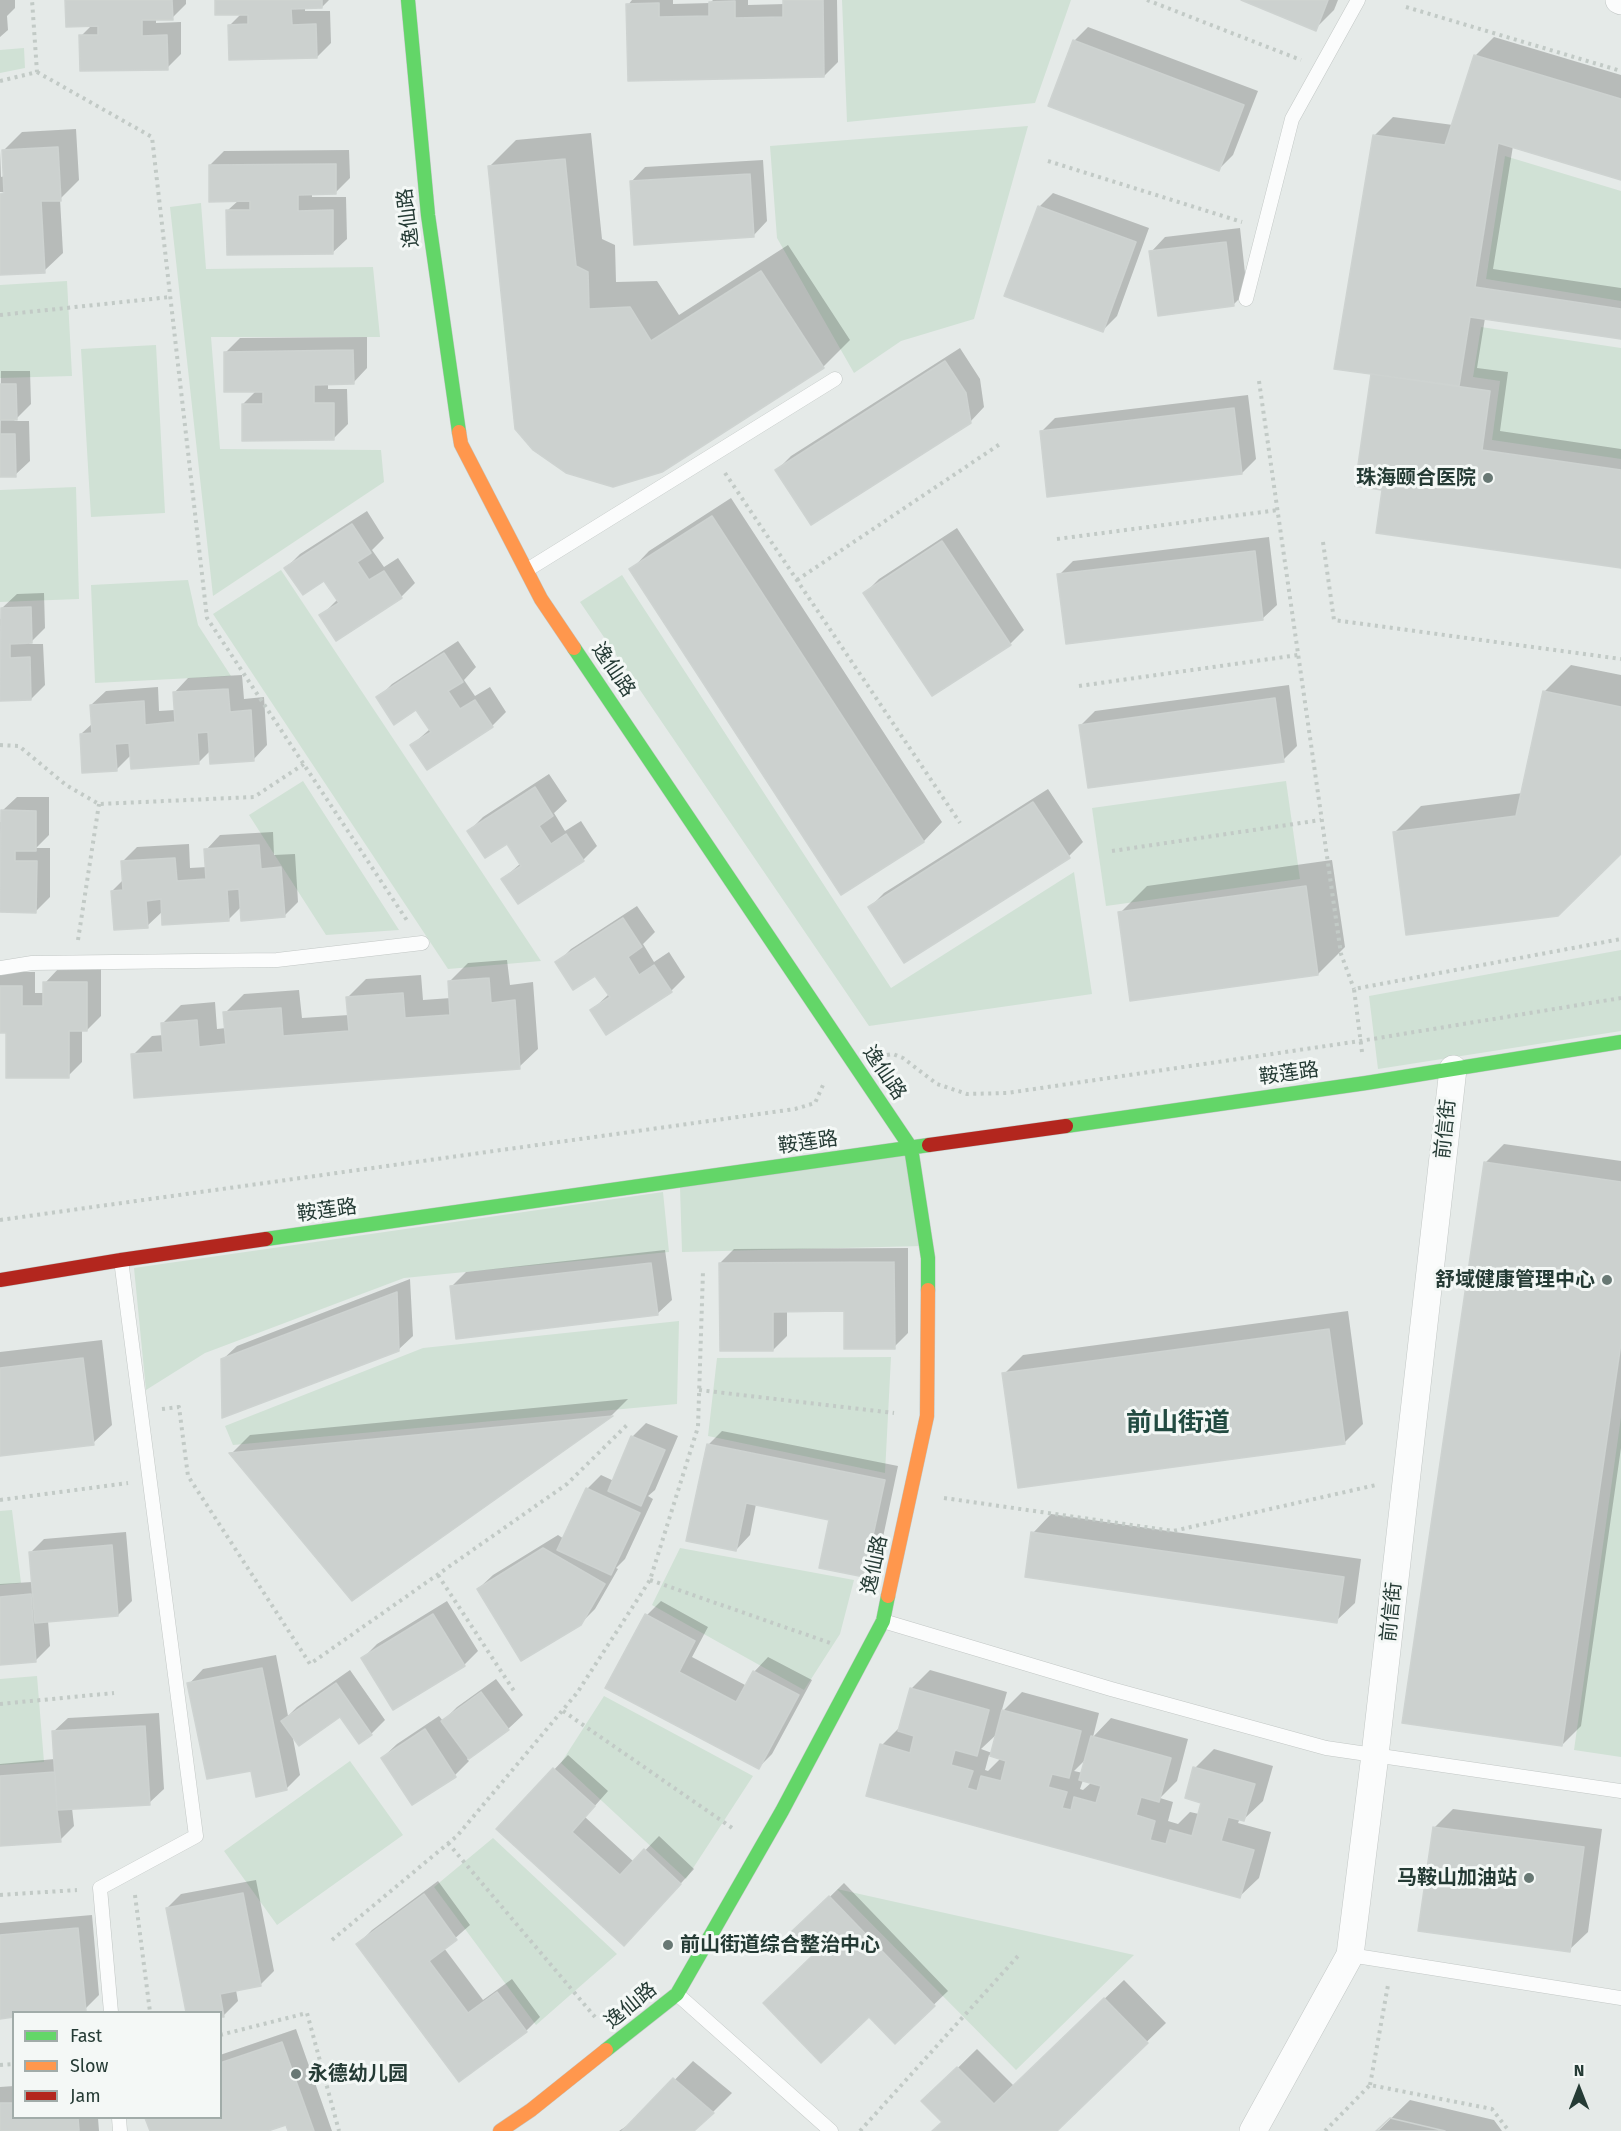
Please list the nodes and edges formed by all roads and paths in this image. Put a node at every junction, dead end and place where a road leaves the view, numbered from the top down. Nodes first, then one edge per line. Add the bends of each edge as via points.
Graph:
1 (32, 0) edge
2 (408, 0) edge
3 (1148, 0) edge
4 (1358, 0) edge
5 (1406, 7) dead end
6 (1321, 68) junction
7 (1621, 71) edge
8 (37, 72) junction
9 (0, 81) edge
10 (1048, 161) dead end
11 (1264, 229) junction
12 (170, 297) junction
13 (1246, 299) dead end
14 (0, 315) edge
15 (835, 379) dead end
16 (1259, 381) dead end
17 (1000, 444) dead end
18 (713, 455) junction
19 (1278, 510) junction
20 (1057, 539) dead end
21 (1323, 542) dead end
22 (527, 570) junction
23 (797, 580) junction
24 (1298, 655) junction
25 (1621, 659) edge
26 (1079, 686) dead end
27 (0, 745) edge
28 (304, 764) junction
29 (99, 804) junction
30 (1321, 820) junction
31 (960, 824) dead end
32 (1112, 851) dead end
33 (1621, 939) edge
34 (422, 944) joint
35 (74, 963) junction
36 (0, 968) edge
37 (1354, 989) junction
38 (1621, 998) edge
39 (1360, 1041) junction
40 (1621, 1042) edge
41 (857, 1067) junction
42 (1453, 1069) junction
43 (1366, 1083) junction
44 (911, 1148) junction
45 (0, 1220) edge
46 (121, 1260) junction
47 (703, 1271) dead end
48 (0, 1280) edge
49 (699, 1390) junction
50 (140, 1412) junction
51 (927, 1416) junction
52 (628, 1424) dead end
53 (1407, 1478) junction
54 (150, 1480) junction
55 (910, 1494) junction
56 (0, 1500) edge
57 (438, 1575) junction
58 (651, 1581) junction
59 (882, 1621) junction
60 (865, 1655) junction
61 (114, 1693) dead end
62 (516, 1694) dead end
63 (0, 1704) edge
64 (562, 1711) junction
65 (1375, 1755) junction
66 (1621, 1791) edge
67 (448, 1843) junction
68 (761, 1848) junction
69 (132, 1870) junction
70 (100, 1888) junction
71 (0, 1895) edge
72 (332, 1940) dead end
73 (1350, 1955) junction
74 (1018, 1956) dead end
75 (1393, 1962) junction
76 (677, 1994) junction
77 (1621, 1998) edge
78 (111, 2011) edge
79 (150, 2011) edge
80 (222, 2034) edge
81 (616, 2042) junction
82 (1370, 2085) junction
83 (339, 2131) edge
84 (500, 2131) edge
85 (831, 2131) edge
86 (860, 2131) edge
87 (1252, 2131) edge
88 (1325, 2131) edge
89 (1509, 2131) edge

1 - 8 path
2 - 22 street, 逸仙路 via 428,215 461,444
3 - 6 path
4 - 6 lane
5 - 7 path
6 - 11 lane via 1292,118
8 - 9 path
8 - 12 path via 152,137
10 - 11 path
11 - 13 lane
12 - 14 path
12 - 28 path via 207,618
15 - 18 lane
16 - 19 path
17 - 23 path
18 - 22 lane
18 - 23 path
19 - 20 path
19 - 24 path
21 - 25 path via 1334,620
22 - 41 street, 逸仙路 via 548,608
23 - 31 path
24 - 26 path
24 - 30 path
27 - 29 path via 19,746 66,785
28 - 29 path via 254,797
28 - 34 path
29 - 35 path
30 - 32 path
30 - 37 path via 1341,954
33 - 37 path
34 - 35 lane via 277,960
35 - 36 lane
37 - 39 path
38 - 39 path
39 - 41 path via 1007,1093 967,1094 937,1084 893,1054 879,1055
39 - 43 path
40 - 42 street, 鞍莲路
41 - 44 street, 逸仙路
41 - 45 path via 823,1085 815,1103 795,1109
42 - 43 street, 鞍莲路
42 - 53 street, 前信街
43 - 44 street, 鞍莲路
44 - 46 street, 鞍莲路
44 - 51 street, 逸仙路 via 927,1258
46 - 48 street, 鞍莲路
46 - 50 lane
47 - 49 path
49 - 51 path
49 - 58 path via 698,1427
50 - 54 lane
50 - 57 path via 179,1407 188,1476 310,1664
51 - 55 street, 逸仙路
52 - 57 path via 567,1484
53 - 55 path via 1173,1530
53 - 65 street, 前信街
54 - 56 path
54 - 69 lane via 195,1836
55 - 59 street, 逸仙路
57 - 62 path
58 - 60 path
58 - 64 path
59 - 60 street, 逸仙路
59 - 65 lane via 1326,1748
60 - 68 street, 逸仙路
61 - 63 path
64 - 67 path
64 - 68 path
65 - 66 lane
65 - 73 street, 前信街
67 - 72 path
67 - 81 path
68 - 76 street, 逸仙路
69 - 70 lane
69 - 79 path
70 - 71 path
70 - 78 lane
73 - 75 lane
73 - 87 street, 前信街
74 - 86 path
75 - 77 lane
75 - 82 path
76 - 81 street, 逸仙路
76 - 85 lane
80 - 83 path via 307,2013
81 - 84 street, 逸仙路
82 - 88 path
82 - 89 path via 1492,2109

